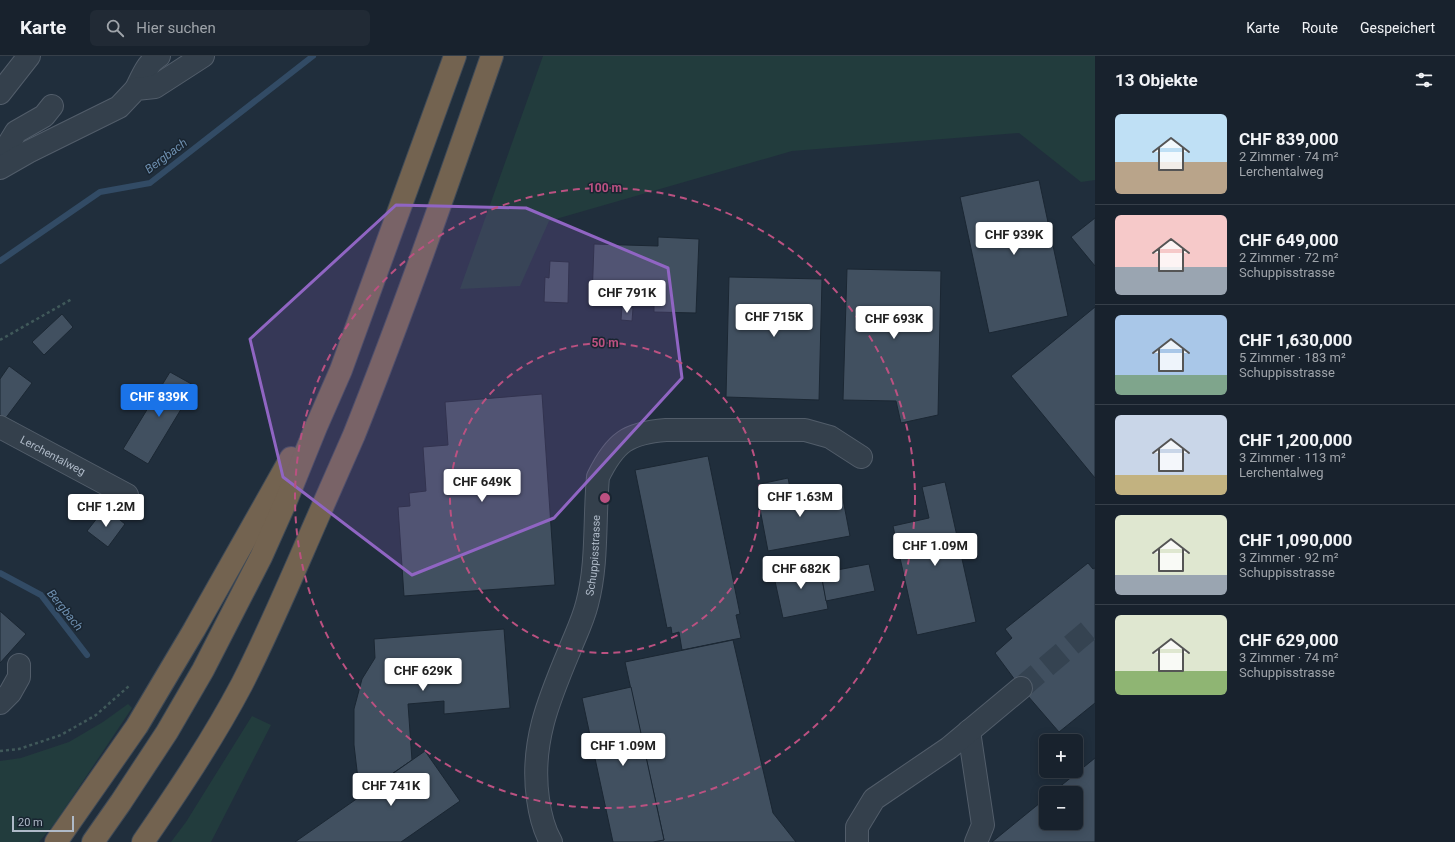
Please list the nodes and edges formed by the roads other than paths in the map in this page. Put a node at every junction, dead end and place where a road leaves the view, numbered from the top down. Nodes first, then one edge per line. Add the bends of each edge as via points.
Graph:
1 (159, 56) edge
2 (203, 56) edge
3 (455, 56) edge
4 (492, 56) edge
5 (27, 57) edge
6 (136, 89) junction
7 (0, 93) edge
8 (52, 106) dead end
9 (0, 168) edge
10 (341, 370) junction
11 (0, 427) edge
12 (861, 457) dead end
13 (127, 495) dead end
14 (19, 665) dead end
15 (1021, 688) tunnel mouth
16 (0, 702) edge
17 (969, 731) junction
18 (56, 842) edge
19 (93, 842) edge
20 (143, 842) edge
21 (551, 842) edge
22 (857, 842) edge
23 (976, 842) edge

1 - 6 street via 143,74
2 - 6 street via 155,87
3 - 10 highway
4 - 20 highway via 406,298 353,437 271,625 210,740
5 - 7 street
6 - 9 street via 119,107
8 - 9 street via 44,116 16,132 5,150
10 - 18 highway via 137,726
10 - 19 highway via 286,501 232,616 167,732
11 - 13 street, Lerchentalweg
12 - 21 street, Schuppisstrasse via 830,437 805,430 647,432 628,438 615,449 598,477 592,582 587,604 548,703 538,745 537,788 545,831
14 - 16 street via 19,678 10,693
15 - 17 street
17 - 22 street via 949,748 874,799 857,827
17 - 23 street via 983,825

